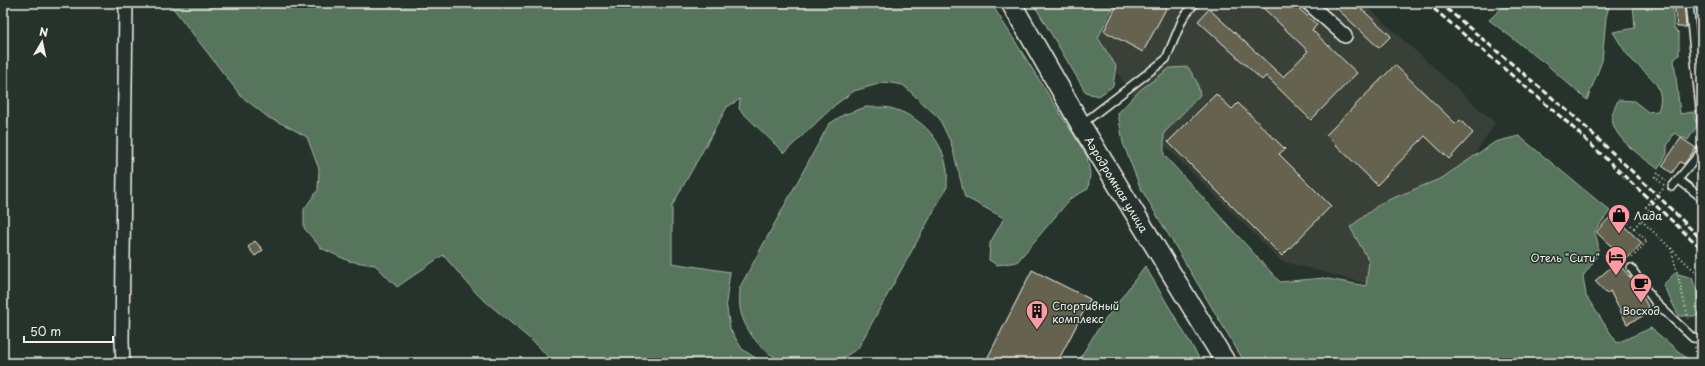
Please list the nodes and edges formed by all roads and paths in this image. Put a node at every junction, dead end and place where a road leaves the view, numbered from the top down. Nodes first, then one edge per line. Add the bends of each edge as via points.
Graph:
1 (126, 3) edge
2 (1011, 3) edge
3 (1195, 3) edge
4 (1308, 3) edge
5 (1689, 3) edge
6 (1345, 36) dead end
7 (1080, 125) junction
8 (1702, 128) edge
9 (1702, 146) edge
10 (1679, 180) junction
11 (1672, 187) joint
12 (1702, 198) edge
13 (1622, 217) dead end
14 (1641, 220) junction
15 (1634, 228) junction
16 (1670, 247) junction
17 (1631, 268) joint
18 (1702, 278) edge
19 (1693, 338) junction
20 (1702, 339) edge
21 (123, 363) edge
22 (1226, 363) edge
23 (1698, 363) edge

1 - 21 street
2 - 7 street, Аэродромная улица
3 - 7 lane via 1183,18 1166,59
4 - 6 street
5 - 8 lane
7 - 22 street, Аэродромная улица
9 - 10 lane via 1700,153
10 - 11 lane
10 - 12 lane
11 - 14 path via 1658,173 1655,177 1665,187 1646,206 1650,211
13 - 15 path
14 - 15 path
14 - 16 path
15 - 17 path via 1647,241 1627,262
16 - 18 path
16 - 19 path
17 - 19 lane via 1655,302
19 - 20 lane
19 - 23 path

